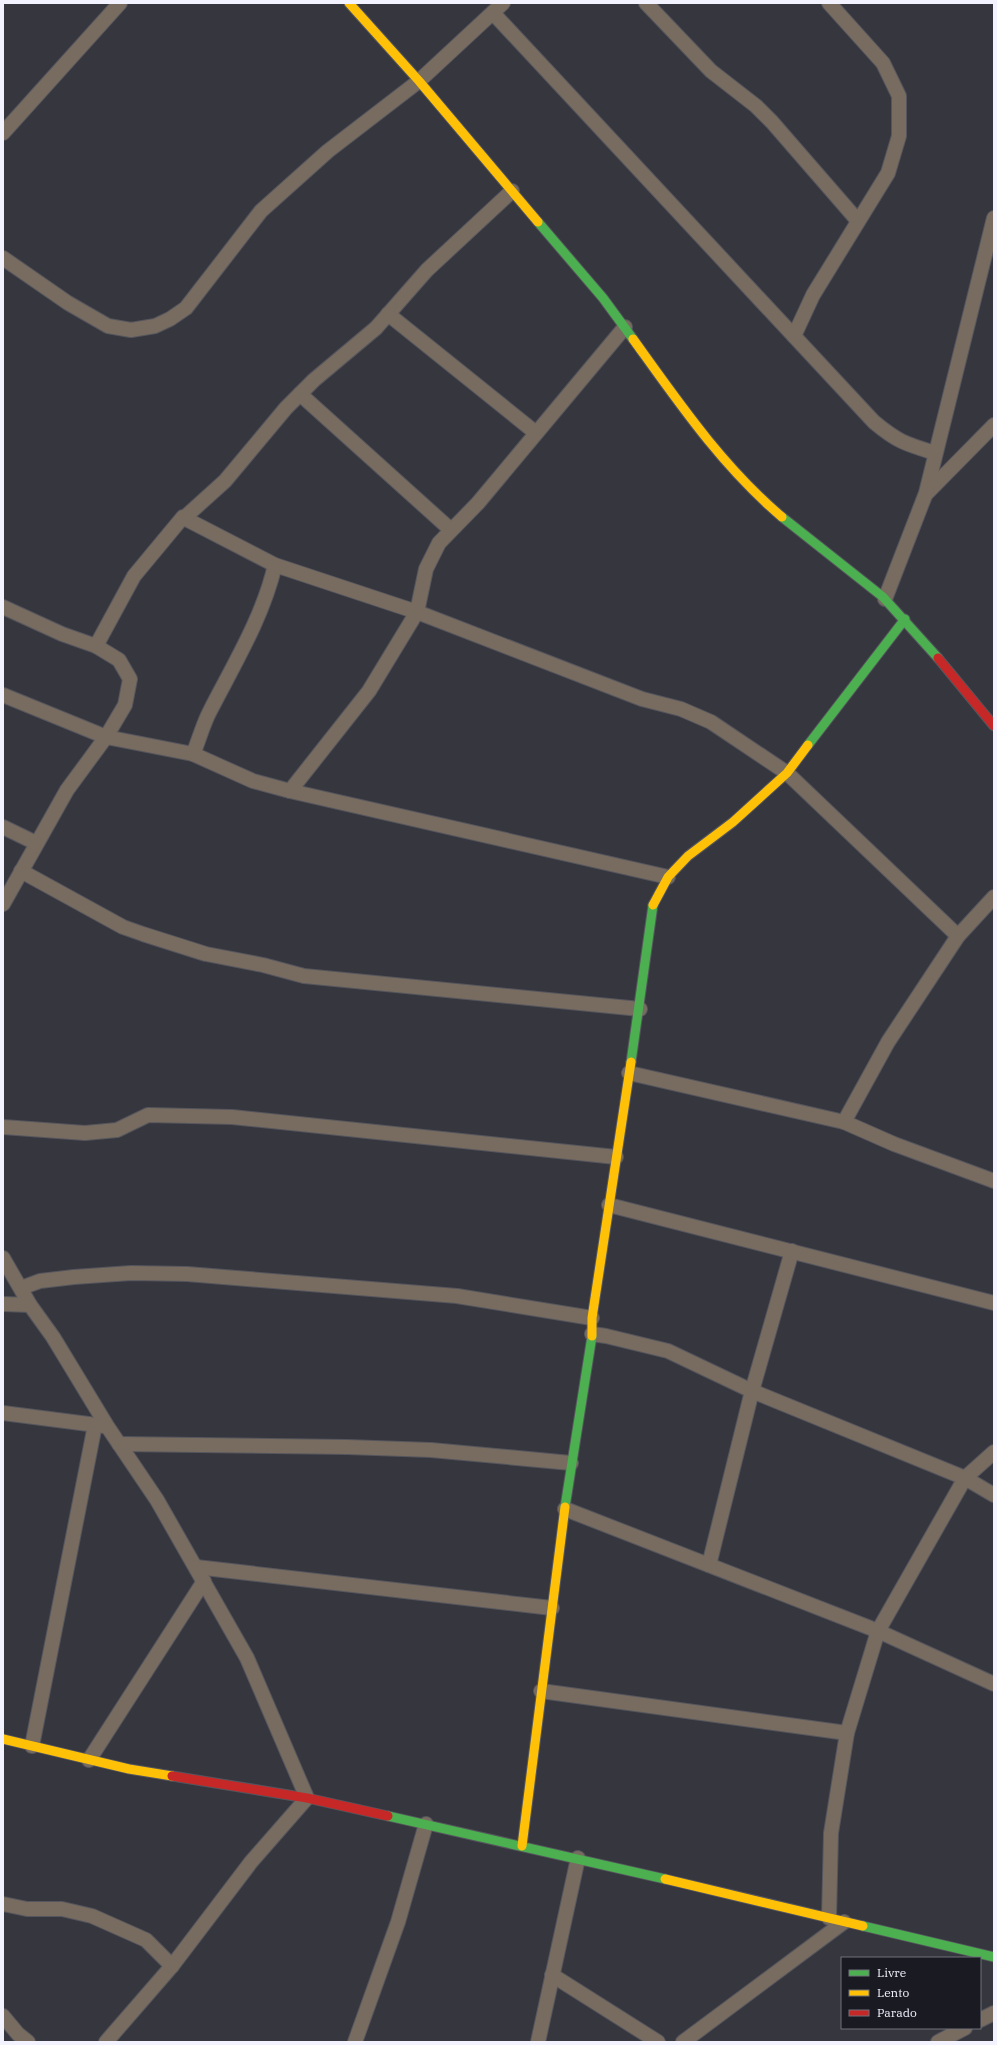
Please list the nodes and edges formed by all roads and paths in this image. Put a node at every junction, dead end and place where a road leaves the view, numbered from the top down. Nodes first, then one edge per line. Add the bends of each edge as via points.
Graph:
1 (120, 3) edge
2 (349, 3) edge
3 (503, 3) edge
4 (646, 3) edge
5 (829, 3) edge
6 (493, 13) junction
7 (419, 81) junction
8 (3, 134) edge
9 (512, 191) junction
10 (994, 218) edge
11 (858, 221) junction
12 (3, 258) edge
13 (388, 314) junction
14 (626, 327) junction
15 (794, 336) junction
16 (300, 394) junction
17 (994, 424) edge
18 (536, 433) junction
19 (935, 453) junction
20 (926, 493) junction
21 (184, 518) junction
22 (451, 530) junction
23 (275, 565) junction
24 (886, 599) junction
25 (3, 607) edge
26 (417, 612) junction
27 (905, 620) junction
28 (96, 646) junction
29 (3, 695) edge
30 (994, 725) edge
31 (106, 737) junction
32 (193, 754) junction
33 (787, 773) junction
34 (290, 791) junction
35 (3, 827) edge
36 (36, 843) junction
37 (21, 871) junction
38 (668, 877) junction
39 (994, 897) edge
40 (3, 904) edge
41 (958, 936) junction
42 (640, 1009) junction
43 (629, 1073) junction
44 (844, 1122) junction
45 (3, 1127) edge
46 (616, 1157) junction
47 (994, 1181) edge
48 (609, 1205) junction
49 (792, 1251) junction
50 (3, 1258) edge
51 (21, 1288) junction
52 (994, 1303) edge
53 (3, 1304) edge
54 (30, 1305) junction
55 (592, 1318) junction
56 (592, 1334) junction
57 (752, 1391) junction
58 (3, 1413) edge
59 (101, 1425) junction
60 (119, 1444) junction
61 (994, 1452) edge
62 (571, 1463) junction
63 (965, 1478) junction
64 (994, 1495) edge
65 (565, 1509) junction
66 (709, 1565) junction
67 (196, 1567) junction
68 (204, 1581) junction
69 (552, 1608) junction
70 (878, 1631) junction
71 (994, 1684) edge
72 (541, 1691) junction
73 (847, 1733) junction
74 (3, 1739) edge
75 (32, 1746) junction
76 (89, 1760) junction
77 (307, 1798) junction
78 (426, 1824) junction
79 (522, 1846) junction
80 (578, 1858) junction
81 (3, 1904) edge
82 (829, 1918) junction
83 (844, 1922) junction
84 (994, 1957) edge
85 (172, 1966) junction
86 (552, 1975) junction
87 (994, 2013) edge
88 (3, 2016) edge
89 (981, 2020) edge
90 (963, 2029) edge
91 (28, 2042) edge
92 (106, 2042) edge
93 (355, 2042) edge
94 (538, 2042) edge
95 (658, 2042) edge
96 (682, 2042) edge
97 (938, 2042) edge

1 - 8 street
2 - 7 street
3 - 6 street
4 - 11 street via 711,71 756,106 772,122
5 - 11 street via 883,63 898,96 899,136 888,173
6 - 7 street
6 - 15 street
7 - 9 street
7 - 12 street via 328,151 261,211 186,308 155,326 131,330 108,326 68,303
9 - 13 street via 427,270
9 - 14 street
10 - 19 street
11 - 15 street via 813,296
13 - 16 street via 376,328
13 - 18 street
14 - 18 street
14 - 24 street via 673,397 745,484
15 - 19 street via 874,422 892,437 903,444
16 - 21 street via 225,481
16 - 22 street
17 - 20 street
18 - 22 street via 478,503
19 - 20 street
20 - 24 street
21 - 23 street
21 - 28 street via 170,531 134,576
22 - 26 street via 439,543 426,569
23 - 26 street
23 - 32 street via 271,584 244,647 209,713
24 - 27 street
25 - 28 street via 62,634
26 - 33 street via 642,699 681,709 711,722
26 - 34 street via 369,691
27 - 30 street
27 - 33 street
28 - 31 street via 119,660 130,680 125,705
29 - 31 street
31 - 32 street
31 - 36 street via 67,790
32 - 34 street via 253,781
33 - 38 street via 733,822 688,856
33 - 41 street
34 - 38 street
35 - 36 street
36 - 37 street
37 - 40 street
37 - 42 street via 123,927 206,954 304,976
38 - 42 street via 654,905
39 - 41 street
41 - 44 street via 888,1042
42 - 43 street
43 - 44 street
43 - 46 street
44 - 47 street via 894,1144
45 - 46 street via 85,1133 117,1130 148,1115 232,1117
46 - 48 street
48 - 49 street
48 - 55 street
49 - 52 street
49 - 57 street
50 - 51 street
51 - 54 street
51 - 55 street via 40,1281 81,1277 131,1273 187,1274 457,1296
53 - 54 street
54 - 59 street via 53,1337
55 - 56 street
56 - 57 street via 668,1351
56 - 62 street
57 - 63 street
57 - 66 street
58 - 59 street
59 - 60 street
59 - 75 street
60 - 62 street via 431,1450
60 - 67 street via 157,1500
61 - 63 street
62 - 65 street
63 - 64 street
63 - 70 street
65 - 66 street
65 - 69 street
66 - 70 street
67 - 68 street
67 - 69 street
68 - 76 street
68 - 77 street via 247,1658
69 - 72 street
70 - 71 street
70 - 73 street
72 - 73 street
72 - 79 street
73 - 82 street via 831,1834
74 - 75 street
75 - 76 street
76 - 77 street
77 - 78 street
77 - 85 street via 251,1862
78 - 79 street
78 - 93 street via 398,1922
79 - 80 street
80 - 82 street
80 - 86 street
81 - 85 street via 27,1909 62,1909 92,1916 146,1940
82 - 83 street
83 - 84 street
83 - 96 street
85 - 92 street
86 - 94 street
86 - 95 street
87 - 89 street
88 - 91 street
90 - 97 street

